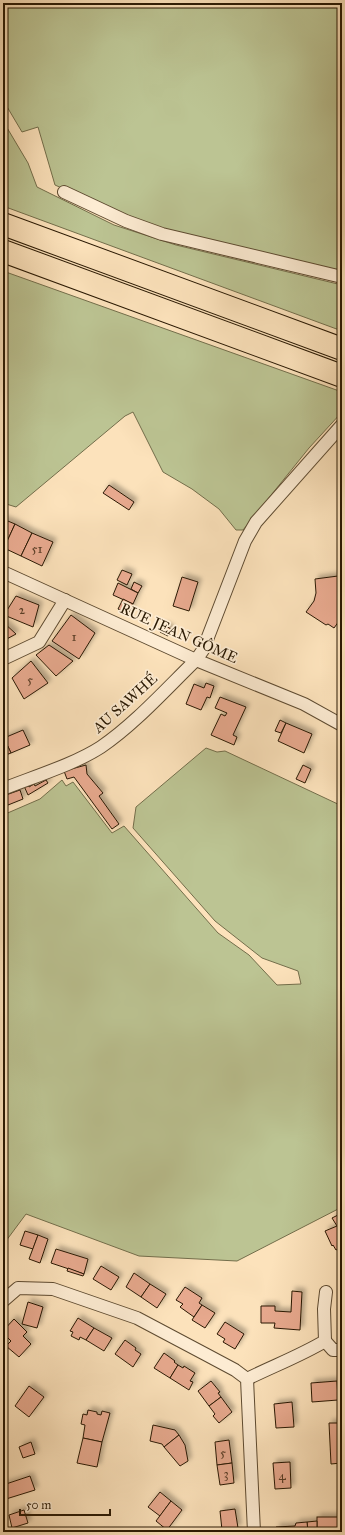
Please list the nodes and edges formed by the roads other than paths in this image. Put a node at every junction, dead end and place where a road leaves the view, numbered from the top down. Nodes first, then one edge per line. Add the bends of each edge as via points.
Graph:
1 (64, 192) dead end
2 (3, 224) edge
3 (3, 251) edge
4 (342, 277) edge
5 (342, 349) edge
6 (342, 376) edge
7 (342, 425) edge
8 (3, 572) edge
9 (65, 600) junction
10 (3, 659) edge
11 (196, 660) junction
12 (342, 725) edge
13 (3, 789) edge
14 (326, 1292) dead end
15 (3, 1301) edge
16 (325, 1341) junction
17 (342, 1350) edge
18 (247, 1379) junction
19 (253, 1530) edge

1 - 4 street via 126,221 162,234
2 - 5 highway
3 - 6 highway
7 - 11 street, AU SAWHÉ via 256,522 245,541 203,650
8 - 9 street, RUE JEAN GÔME
9 - 10 street via 39,642
9 - 11 street, RUE JEAN GÔME
11 - 12 street, RUE JEAN GÔME via 304,704
11 - 13 street, AU SAWHÉ via 125,728 101,747
14 - 16 street
15 - 18 street via 18,1288 53,1289 137,1318 235,1370
16 - 17 street via 333,1350
16 - 18 street
18 - 19 street

